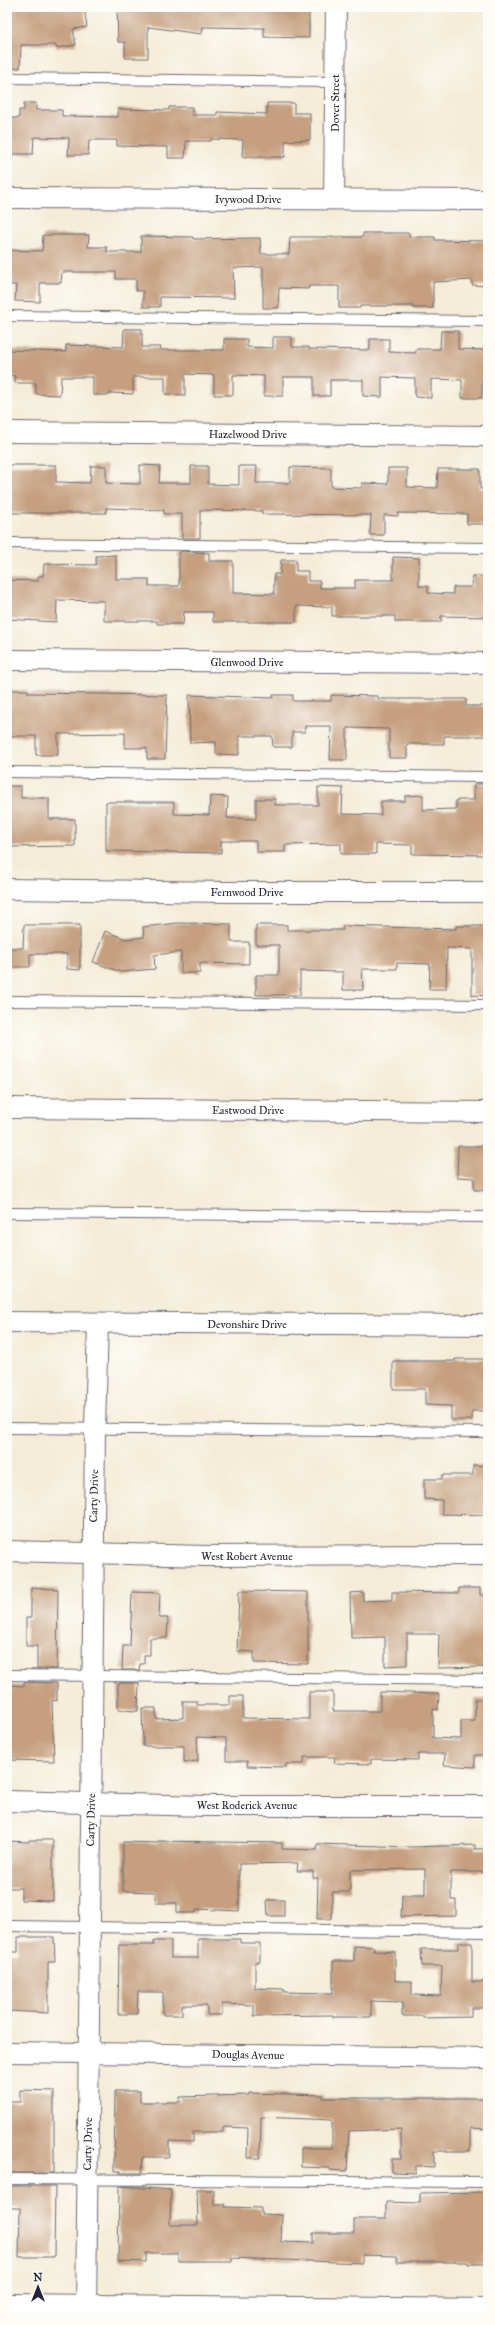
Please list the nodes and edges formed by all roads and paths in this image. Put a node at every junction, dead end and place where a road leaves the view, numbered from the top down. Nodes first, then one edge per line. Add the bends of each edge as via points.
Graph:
1 (336, 7) edge
2 (7, 78) edge
3 (335, 82) junction
4 (7, 198) edge
5 (334, 199) junction
6 (488, 200) edge
7 (7, 316) edge
8 (488, 321) edge
9 (7, 432) edge
10 (488, 436) edge
11 (7, 543) edge
12 (488, 548) edge
13 (7, 660) edge
14 (488, 663) edge
15 (7, 772) edge
16 (488, 777) edge
17 (7, 889) edge
18 (488, 892) edge
19 (7, 1001) edge
20 (488, 1005) edge
21 (7, 1108) edge
22 (488, 1112) edge
23 (7, 1213) edge
24 (488, 1216) edge
25 (7, 1322) edge
26 (98, 1323) junction
27 (488, 1325) edge
28 (7, 1428) edge
29 (95, 1429) junction
30 (488, 1432) edge
31 (7, 1551) edge
32 (94, 1552) junction
33 (488, 1555) edge
34 (7, 1676) edge
35 (94, 1676) junction
36 (488, 1680) edge
37 (7, 1801) edge
38 (91, 1802) junction
39 (488, 1806) edge
40 (7, 1926) edge
41 (90, 1927) junction
42 (488, 1932) edge
43 (7, 2052) edge
44 (88, 2053) junction
45 (488, 2058) edge
46 (7, 2179) edge
47 (87, 2180) junction
48 (488, 2182) edge
49 (7, 2305) edge
50 (488, 2310) edge
51 (85, 2312) edge

1 - 3 street, Dover Street
2 - 3 lane
3 - 5 street, Dover Street
4 - 5 street, Ivywood Drive
5 - 6 street, Ivywood Drive
7 - 8 lane
9 - 10 street, Hazelwood Drive
11 - 12 lane
13 - 14 street, Glenwood Drive
15 - 16 lane
17 - 18 street, Fernwood Drive
19 - 20 lane
21 - 22 street, Eastwood Drive
23 - 24 lane
25 - 26 street, Devonshire Drive
26 - 27 street, Devonshire Drive
26 - 29 street, Carty Drive
28 - 29 lane
29 - 30 lane
29 - 32 street, Carty Drive
31 - 32 street, West Robert Avenue
32 - 33 street, West Robert Avenue via 207,1556
32 - 35 street, Carty Drive
34 - 35 lane
35 - 36 lane
35 - 38 street, Carty Drive
37 - 38 street, West Roderick Avenue
38 - 39 street, West Roderick Avenue via 208,1806
38 - 41 street, Carty Drive
40 - 41 lane
41 - 42 lane
41 - 44 street, Carty Drive
43 - 44 street, Douglas Avenue
44 - 45 street, Douglas Avenue
44 - 47 street, Carty Drive
46 - 47 lane
47 - 48 lane
47 - 51 street, Carty Drive
49 - 51 street
50 - 51 street

